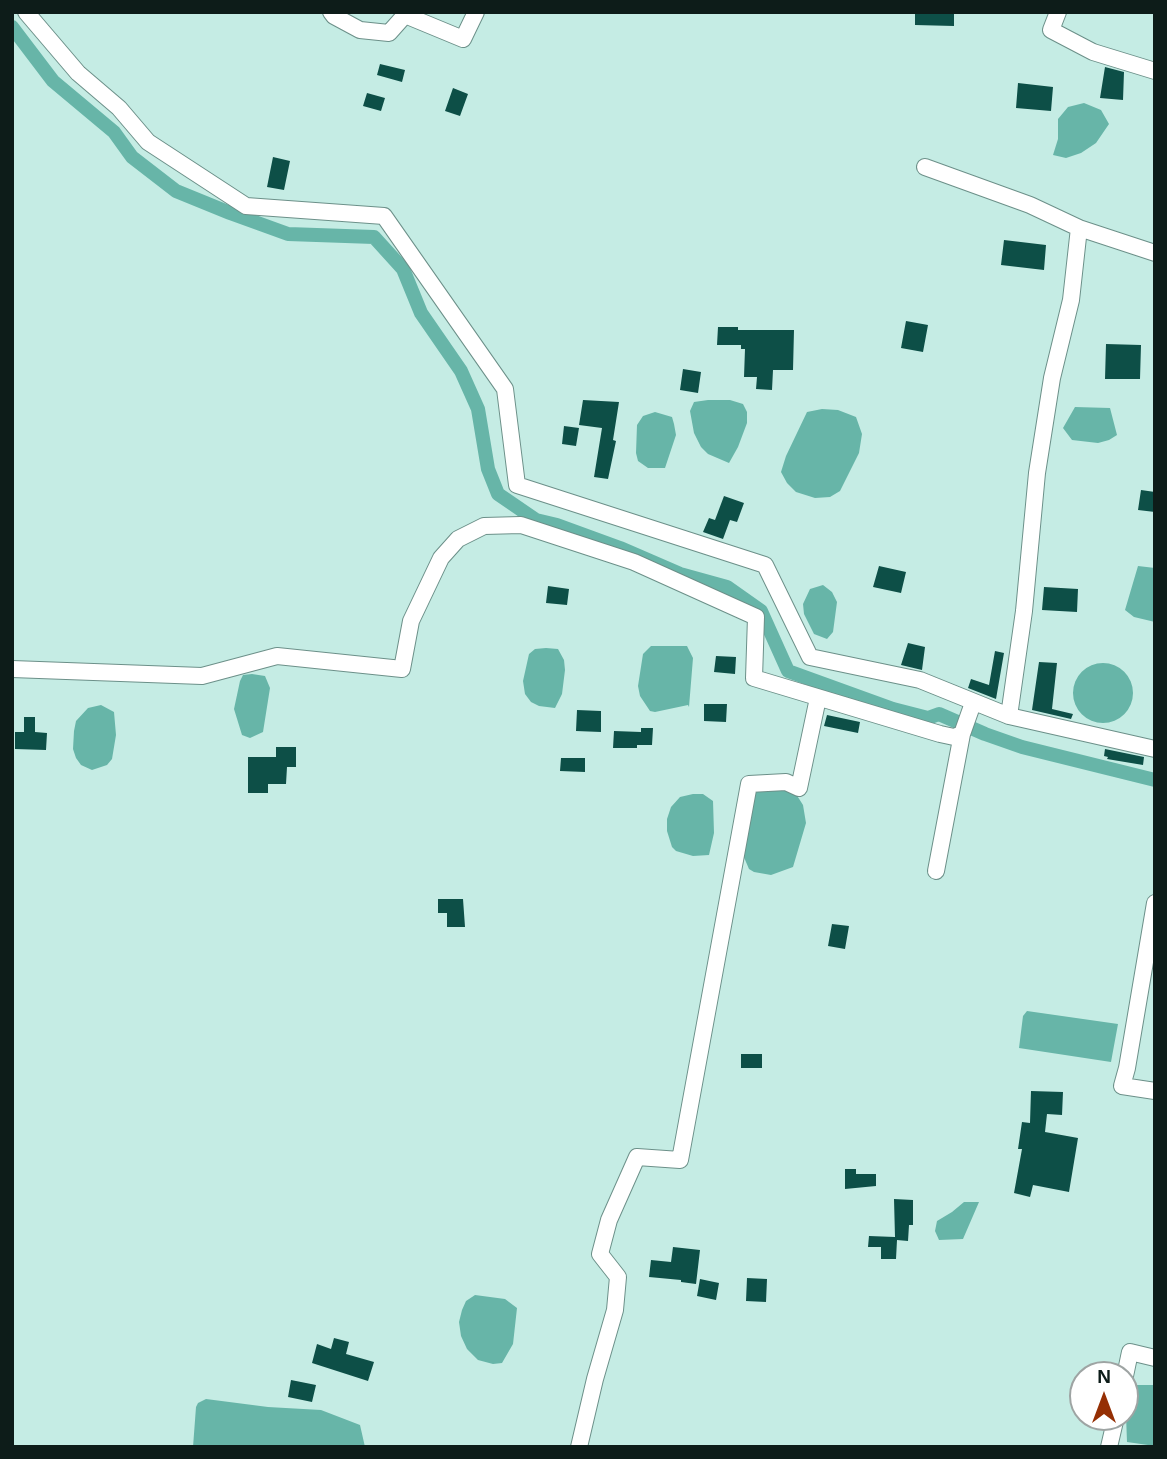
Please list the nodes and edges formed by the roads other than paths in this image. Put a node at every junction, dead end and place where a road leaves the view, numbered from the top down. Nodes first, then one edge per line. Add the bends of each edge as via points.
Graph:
1 (26, 12) edge
2 (331, 12) edge
3 (476, 12) edge
4 (1058, 12) edge
5 (1155, 71) edge
6 (925, 167) dead end
7 (1079, 228) junction
8 (1155, 253) edge
9 (12, 669) edge
10 (818, 698) junction
11 (972, 705) junction
12 (1009, 716) junction
13 (962, 734) junction
14 (1155, 749) edge
15 (936, 871) dead end
16 (1155, 903) edge
17 (1155, 1091) edge
18 (1155, 1358) edge
19 (1128, 1361) edge
20 (579, 1447) edge

1 - 11 street via 78,73 119,108 148,142 246,206 384,216 505,389 517,485 765,565 810,657 920,680
2 - 3 street via 360,30 389,33 405,15 463,39
4 - 5 street via 1051,30 1093,52
6 - 7 street
7 - 8 street
7 - 12 street via 1071,300 1052,378 1037,473
9 - 10 street via 202,676 278,656 402,669 411,621 441,558 458,539 484,526 521,525 634,562 756,617 754,678
10 - 13 street via 940,734
10 - 20 street via 799,788 786,782 748,784 680,1160 637,1157 609,1220 600,1254 618,1277 615,1310
11 - 12 street
11 - 13 street
12 - 14 street
13 - 15 street
16 - 17 street via 1122,1086
18 - 19 street via 1130,1352

